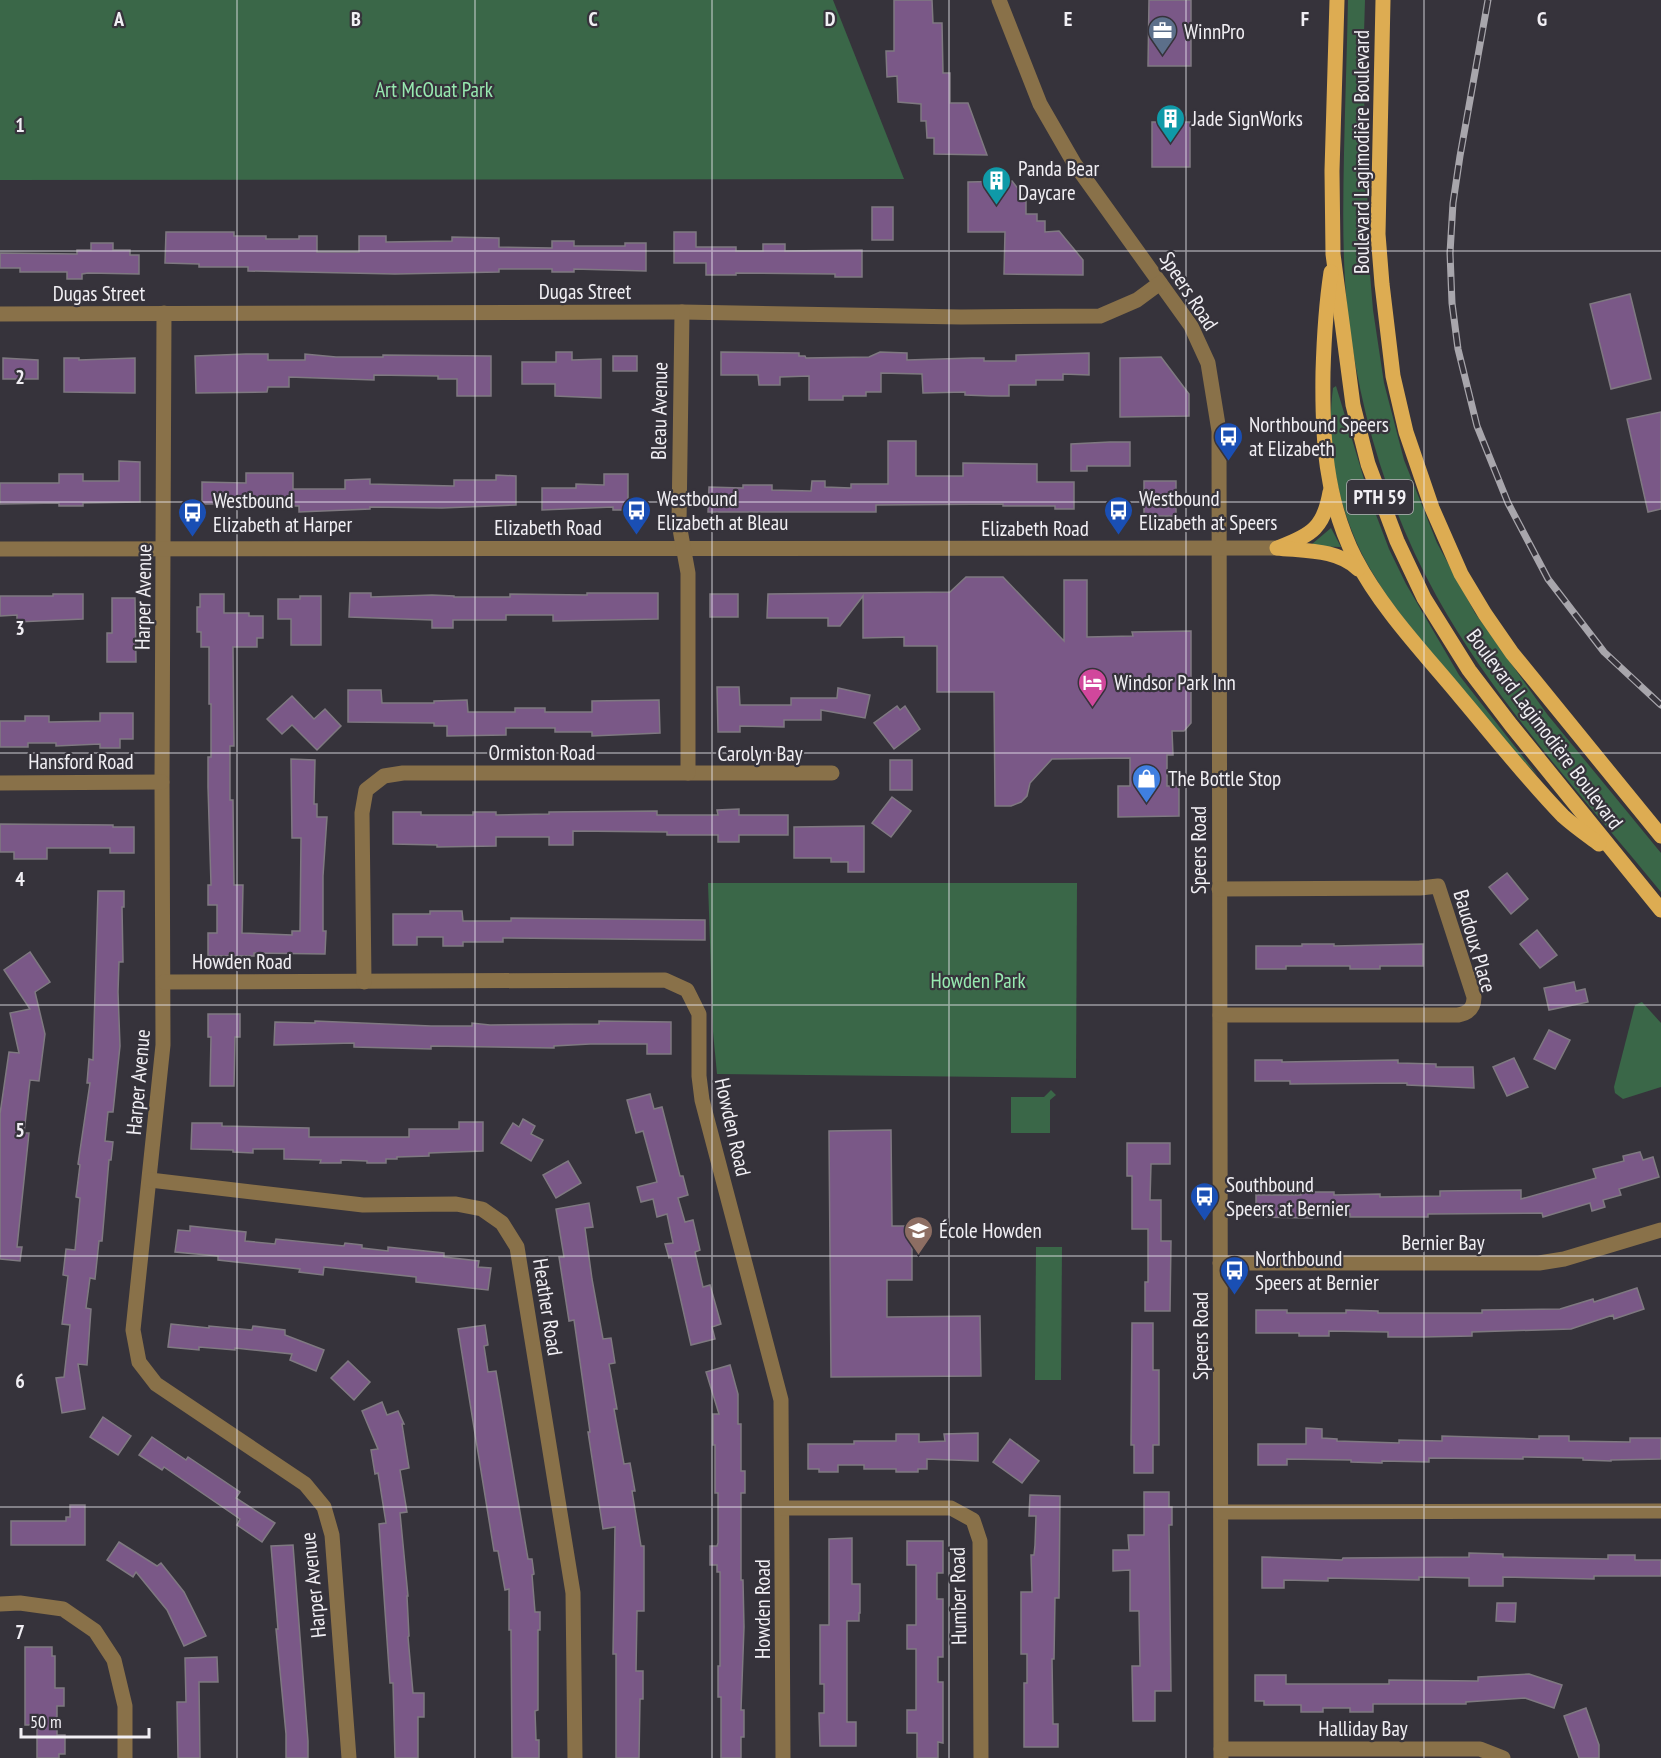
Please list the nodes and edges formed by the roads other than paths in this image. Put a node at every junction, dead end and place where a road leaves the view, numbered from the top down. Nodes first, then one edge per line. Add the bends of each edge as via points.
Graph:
1 (999, 0) edge
2 (1337, 0) edge
3 (1383, 0) edge
4 (1333, 254) junction
5 (1160, 283) junction
6 (681, 312) junction
7 (164, 313) junction
8 (0, 314) edge
9 (1330, 489) junction
10 (682, 547) junction
11 (1218, 547) junction
12 (1277, 548) junction
13 (0, 549) edge
14 (164, 549) junction
15 (1366, 577) junction
16 (688, 773) junction
17 (832, 773) dead end
18 (162, 782) junction
19 (0, 783) edge
20 (1661, 836) edge
21 (1618, 858) junction
22 (1219, 889) junction
23 (1661, 910) edge
24 (164, 982) junction
25 (364, 982) junction
26 (1220, 1015) junction
27 (150, 1180) junction
28 (1661, 1230) edge
29 (1220, 1263) junction
30 (783, 1508) junction
31 (1661, 1511) edge
32 (1222, 1512) junction
33 (0, 1604) edge
34 (1221, 1754) edge
35 (125, 1758) edge
36 (349, 1758) edge
37 (575, 1758) edge
38 (783, 1758) edge
39 (981, 1758) edge
40 (1503, 1758) edge

1 - 5 street, Speers Road via 1040,104 1074,163
2 - 4 main road, Boulevard Lagimodière Boulevard / PTH 59
3 - 20 main road, Boulevard Lagimodière Boulevard / PTH 59 via 1378,234 1393,376 1406,432 1432,508 1461,574 1485,614 1519,662
4 - 9 main road via 1325,310 1322,407
4 - 21 main road, Boulevard Lagimodière Boulevard / PTH 59 via 1353,405 1368,464 1401,551 1424,598 1469,670
5 - 6 street, Dugas Street via 1137,300 1100,316
5 - 11 street, Speers Road via 1191,326 1208,363 1219,431
6 - 7 street, Dugas Street
6 - 10 street, Bleau Avenue
7 - 8 street, Dugas Street
7 - 14 street, Harper Avenue
9 - 12 main road via 1319,526
9 - 15 main road via 1348,544
10 - 11 street, Elizabeth Road
10 - 14 street, Elizabeth Road
10 - 16 street via 688,573
11 - 12 street, Elizabeth Road
11 - 22 street, Speers Road
12 - 15 main road via 1337,555
13 - 14 street, Elizabeth Road
14 - 18 street, Harper Avenue
15 - 21 main road via 1384,604 1565,818
16 - 17 street, Carolyn Bay
16 - 25 street, Ormiston Road via 384,776 366,790 362,813
18 - 19 street, Hansford Road
18 - 24 street, Harper Avenue
21 - 23 main road, Boulevard Lagimodière Boulevard / PTH 59
22 - 26 street, Speers Road
22 - 26 street, Baudoux Place via 1438,886 1474,997 1468,1012 1458,1015
24 - 25 street, Howden Road
24 - 27 street, Harper Avenue via 163,1046
25 - 30 street, Howden Road via 665,980 687,990 699,1014 702,1101 782,1400
26 - 29 street, Speers Road
27 - 36 street, Harper Avenue via 133,1330 139,1362 156,1384 305,1484 324,1507 332,1535
27 - 37 street, Heather Road via 363,1205 456,1204 482,1209 502,1223 517,1247 573,1593
28 - 29 street, Bernier Bay via 1539,1263
29 - 32 street, Speers Road
30 - 38 street, Howden Road
30 - 39 street, Humber Road via 951,1508 973,1520 980,1541
31 - 32 street
32 - 34 street, Speers Road
33 - 35 street via 63,1609 95,1631 114,1660 125,1707
34 - 40 street, Halliday Bay via 1480,1749

